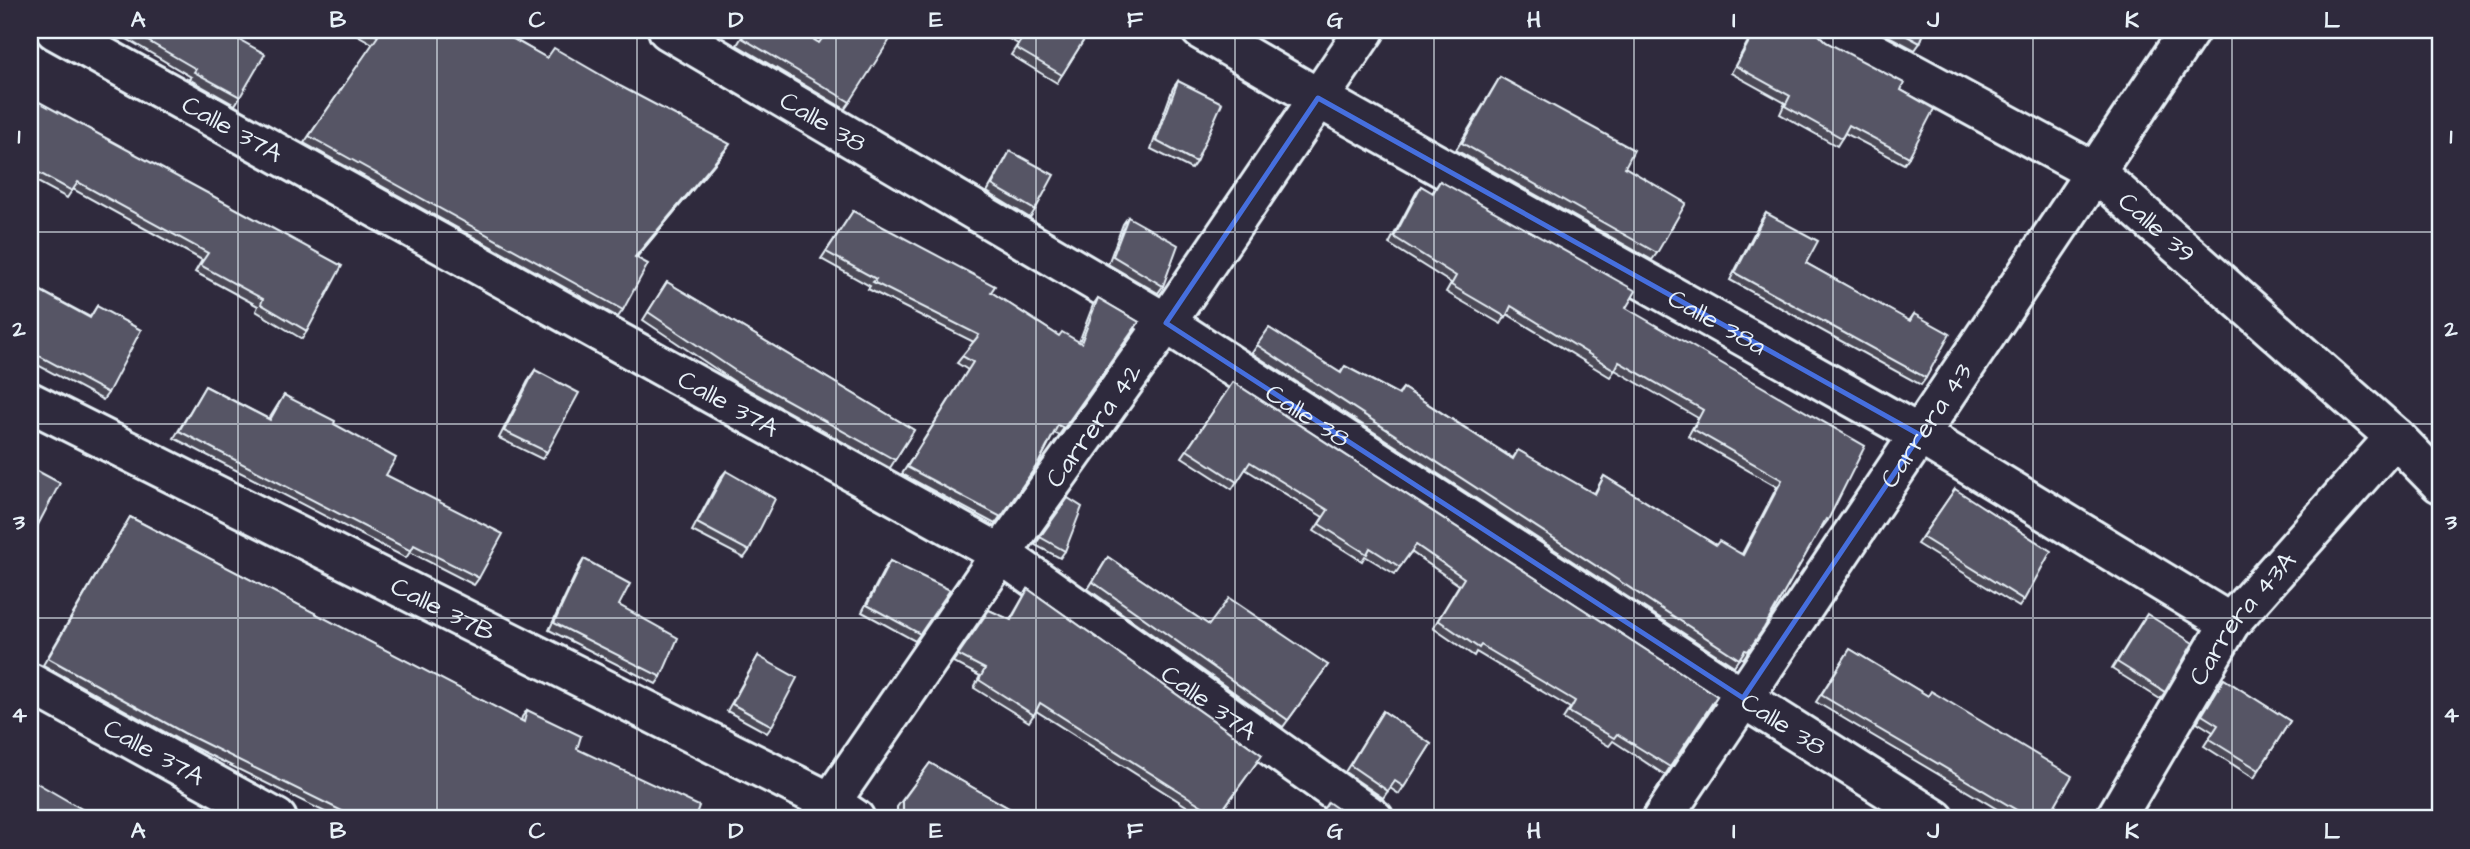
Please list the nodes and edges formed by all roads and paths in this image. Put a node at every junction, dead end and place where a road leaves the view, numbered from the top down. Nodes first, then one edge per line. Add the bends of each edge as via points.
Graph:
1 (55, 30) edge
2 (668, 30) edge
3 (1201, 30) edge
4 (1365, 30) edge
5 (1832, 30) edge
6 (2190, 30) edge
7 (1318, 99) junction
8 (2095, 172) junction
9 (1166, 323) junction
10 (30, 402) edge
11 (1920, 435) junction
12 (2395, 437) junction
13 (2440, 483) edge
14 (1001, 554) junction
15 (2230, 623) junction
16 (30, 683) edge
17 (1743, 698) junction
18 (834, 813) edge
19 (277, 819) edge
20 (1374, 819) edge
21 (1662, 819) edge
22 (1935, 819) edge
23 (2115, 819) edge

1 - 14 street, Calle 37A
2 - 9 street, Calle 38
3 - 7 street, Calle 38a
4 - 7 street, Carrera 42
5 - 8 street, Calle 39
6 - 8 street, Carrera 43
7 - 9 street, Carrera 42
7 - 11 street, Calle 38a
8 - 11 street, Carrera 43
8 - 12 street, Calle 39
9 - 14 street, Carrera 42
9 - 17 street, Calle 38
10 - 18 street, Calle 37B
11 - 15 street, Calle 38a
11 - 17 street, Carrera 43
12 - 13 street, Calle 39
12 - 15 street, Carrera 43A
14 - 18 street, Carrera 42
14 - 20 street, Calle 37A
15 - 23 street, Carrera 43A
16 - 19 street, Calle 37A
17 - 21 street, Carrera 43
17 - 22 street, Calle 38

